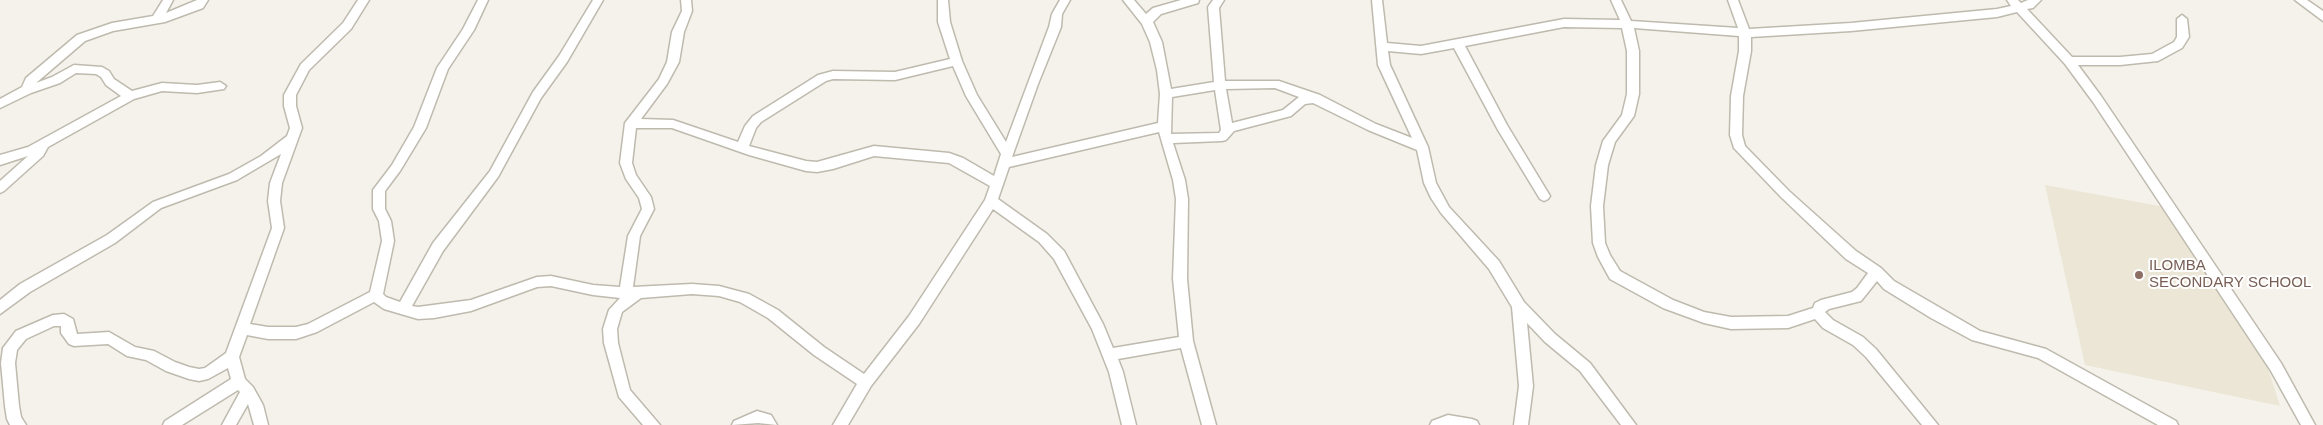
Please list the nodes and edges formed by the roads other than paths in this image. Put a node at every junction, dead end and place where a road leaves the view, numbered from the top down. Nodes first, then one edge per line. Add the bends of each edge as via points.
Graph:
1 (168, 0) edge
2 (202, 0) edge
3 (364, 0) edge
4 (483, 0) edge
5 (598, 0) edge
6 (686, 0) edge
7 (942, 0) edge
8 (1065, 0) edge
9 (1128, 0) edge
10 (1194, 0) edge
11 (1219, 0) edge
12 (1377, 0) edge
13 (1616, 0) edge
14 (1733, 0) edge
15 (2036, 0) edge
16 (2300, 0) edge
17 (2016, 4) edge
18 (2323, 17) edge
19 (2182, 19) dead end
20 (157, 20) junction
21 (1147, 22) junction
22 (1627, 24) junction
23 (1745, 34) junction
24 (1458, 44) junction
25 (1381, 46) junction
26 (956, 61) junction
27 (2069, 61) junction
28 (1220, 85) junction
29 (220, 86) dead end
30 (27, 90) junction
31 (1166, 94) junction
32 (130, 96) junction
33 (1316, 98) junction
34 (1, 102) edge
35 (631, 123) junction
36 (1164, 126) junction
37 (1227, 130) junction
38 (294, 138) junction
39 (1166, 139) junction
40 (43, 144) junction
41 (1422, 147) junction
42 (742, 148) junction
43 (0, 160) edge
44 (1005, 161) junction
45 (996, 184) junction
46 (0, 188) edge
47 (1544, 196) dead end
48 (991, 201) junction
49 (1876, 272) junction
50 (631, 293) junction
51 (376, 295) junction
52 (1519, 306) junction
53 (0, 308) edge
54 (403, 309) junction
55 (1818, 312) junction
56 (241, 328) junction
57 (1186, 342) junction
58 (1110, 355) junction
59 (232, 357) junction
60 (866, 382) junction
61 (244, 386) junction
62 (2301, 409) junction
63 (19, 425) edge
64 (170, 425) edge
65 (229, 425) edge
66 (261, 425) edge
67 (653, 425) edge
68 (739, 425) edge
69 (770, 425) edge
70 (840, 425) edge
71 (1129, 425) edge
72 (1209, 425) edge
73 (1437, 425) edge
74 (1472, 425) edge
75 (1521, 425) edge
76 (1629, 425) edge
77 (1931, 425) edge
78 (2171, 425) edge
79 (2296, 425) edge
80 (2308, 425) edge

1 - 20 street
2 - 20 street via 198,6
3 - 38 street via 348,26 314,56 295,82 290,95 296,128
4 - 51 street via 443,68 420,128 379,190 379,209 388,241
5 - 54 street via 537,95 494,174 438,247
6 - 35 street via 687,10 678,32 673,62 663,81
7 - 26 street
8 - 44 street via 1057,14
9 - 21 street
10 - 21 street via 1157,11
11 - 28 street via 1213,7
12 - 25 street
13 - 22 street
14 - 23 street
15 - 17 street via 2030,6
16 - 18 street
17 - 23 street via 1968,17
17 - 27 street
19 - 27 street via 2183,36 2178,45 2154,58
20 - 30 street via 112,26 81,38 30,81
21 - 31 street via 1156,42
22 - 23 street
22 - 24 street via 1564,23
22 - 55 street via 1633,58 1633,94 1628,116 1609,141 1602,165 1597,206 1598,243 1615,275 1668,304 1731,323 1788,322
23 - 49 street via 1736,115 1740,148 1831,237
24 - 25 street via 1421,50
24 - 47 street via 1502,127
25 - 41 street via 1384,65
26 - 42 street via 895,76 822,78 757,120
26 - 44 street via 972,96 1007,154
27 - 62 street via 2114,123
28 - 31 street
28 - 33 street via 1275,84
28 - 37 street
29 - 32 street via 162,88
30 - 32 street via 56,80 70,70 92,70 105,74 110,82
30 - 34 street
31 - 36 street
32 - 40 street
33 - 37 street via 1302,100 1287,113
33 - 41 street via 1372,127
35 - 42 street via 673,124
35 - 50 street via 626,163 648,209 634,236
36 - 39 street
36 - 44 street
37 - 39 street via 1222,137
38 - 53 street via 266,159 233,177 157,205 111,239 25,288
38 - 56 street via 276,183 276,238
39 - 57 street via 1182,199 1180,279
40 - 43 street
40 - 46 street via 39,153
41 - 52 street via 1435,195 1494,265
42 - 45 street via 794,164 817,167 874,151 949,158
44 - 45 street
45 - 48 street
48 - 58 street via 1043,238 1059,255
48 - 60 street via 914,320
49 - 55 street via 1856,297 1826,304
49 - 78 street via 1889,285 1958,327 1991,341 2041,353
50 - 54 street via 593,290 551,281 537,282 450,310 418,313
50 - 60 street via 705,289 744,298 773,314 819,351
50 - 67 street via 616,310 610,329 611,343 624,393
51 - 54 street via 389,305
51 - 56 street via 296,333 268,333
52 - 75 street via 1526,386
52 - 76 street via 1540,329 1585,367
55 - 77 street via 1828,324 1871,352
56 - 59 street
57 - 58 street
57 - 72 street
58 - 71 street
59 - 61 street
59 - 63 street via 219,368 199,375 171,367 149,355 132,352 109,338 74,340 68,333 68,323 53,321 21,335 10,348 8,363 12,406 14,419
60 - 70 street
61 - 64 street
61 - 65 street
61 - 66 street via 256,405
62 - 79 street
62 - 80 street
68 - 69 street via 757,417 766,419
73 - 74 street via 1448,421

